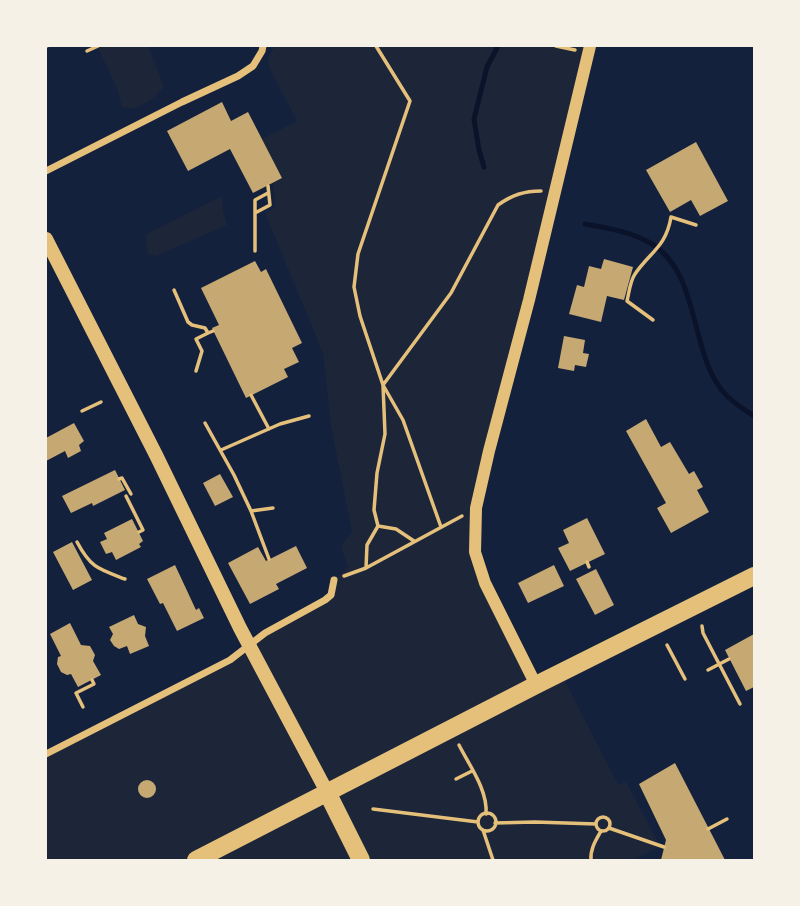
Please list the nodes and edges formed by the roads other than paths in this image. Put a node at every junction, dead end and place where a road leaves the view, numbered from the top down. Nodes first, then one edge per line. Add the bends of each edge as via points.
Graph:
1 (263, 46) edge
2 (590, 46) edge
3 (46, 171) edge
4 (46, 239) edge
5 (754, 576) edge
6 (334, 580) road end
7 (249, 646) junction
8 (536, 685) junction
9 (46, 754) edge
10 (327, 792) junction
11 (196, 860) edge
12 (361, 860) edge

1 - 3 street via 253,66 238,76
2 - 8 street via 476,508 475,552 485,583
4 - 7 main road
5 - 8 main road
6 - 7 street via 325,600
7 - 9 street
7 - 10 main road
8 - 10 main road
10 - 11 main road
10 - 12 main road

